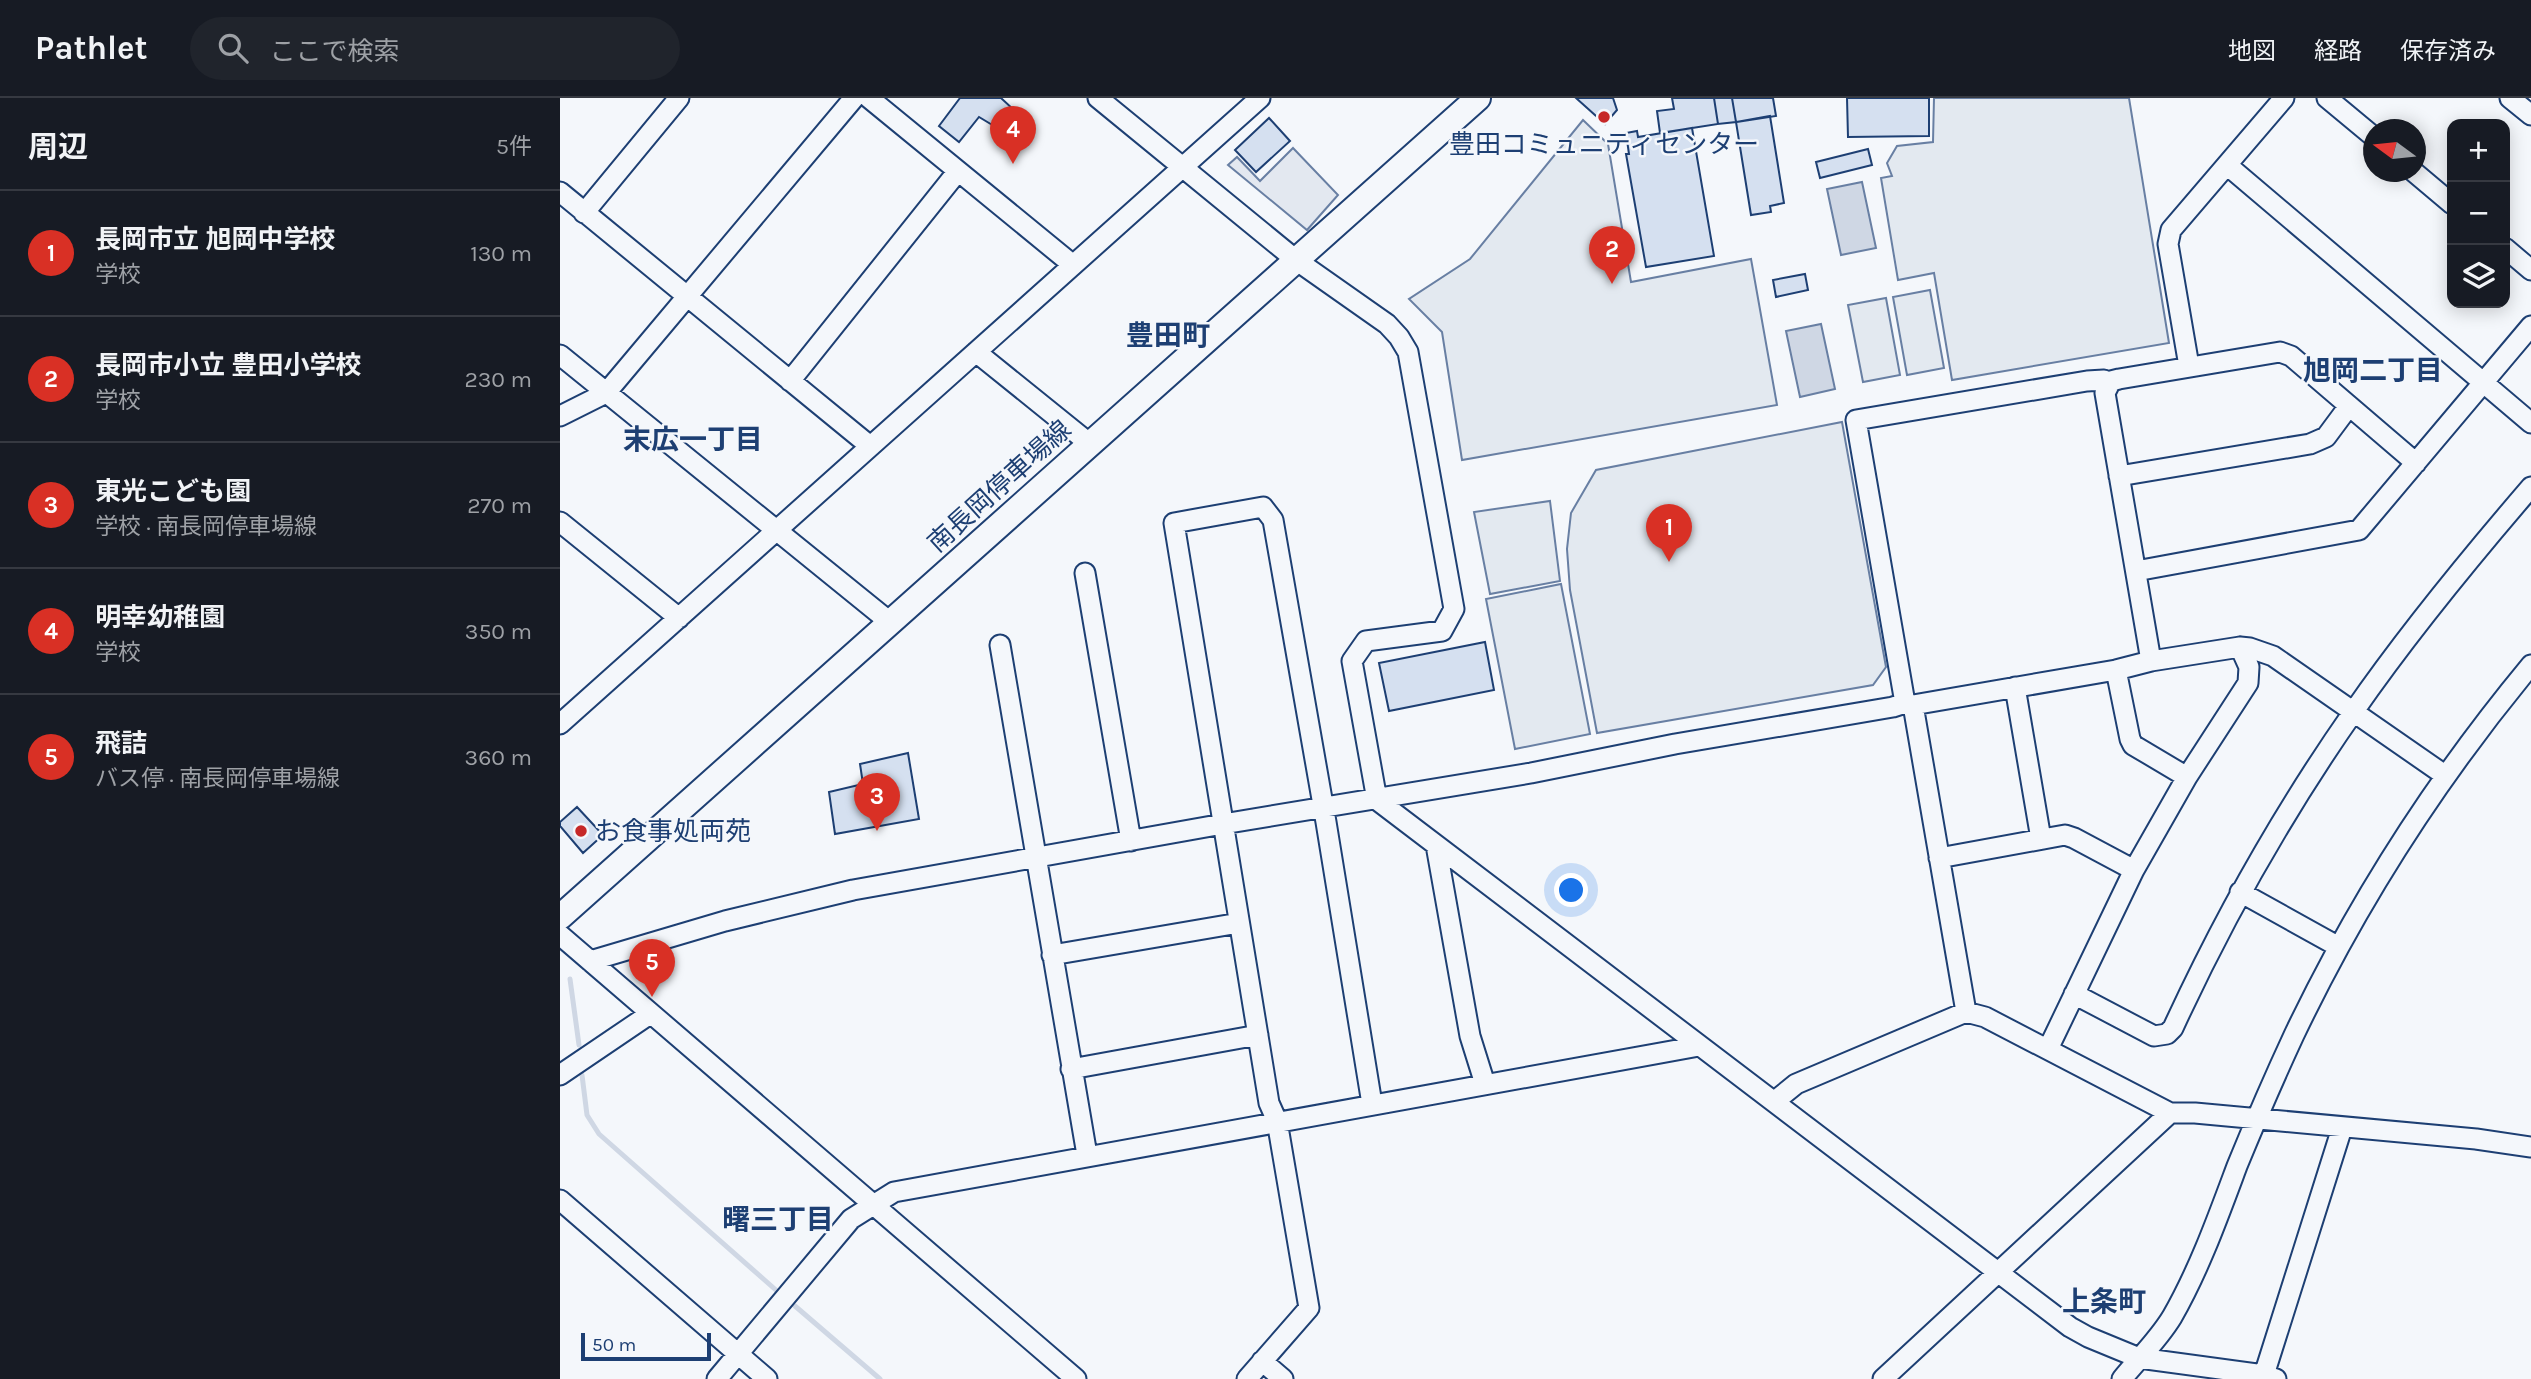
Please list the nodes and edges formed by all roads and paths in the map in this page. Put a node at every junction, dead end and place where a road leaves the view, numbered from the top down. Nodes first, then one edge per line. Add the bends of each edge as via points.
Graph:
1 (678, 98) edge
2 (854, 98) edge
3 (869, 98) edge
4 (1098, 98) edge
5 (1260, 98) edge
6 (1478, 98) edge
7 (2284, 98) edge
8 (2327, 98) edge
9 (2510, 98) edge
10 (2531, 116) edge
11 (2363, 128) edge
12 (2227, 165) junction
13 (1183, 168) junction
14 (958, 171) junction
15 (2426, 182) edge
16 (560, 192) edge
17 (2447, 200) edge
18 (584, 213) junction
19 (2510, 252) edge
20 (1296, 260) junction
21 (1073, 264) junction
22 (2531, 270) edge
23 (688, 297) junction
24 (2531, 326) edge
25 (975, 352) junction
26 (560, 355) edge
27 (2189, 366) junction
28 (790, 381) junction
29 (2483, 383) junction
30 (2109, 384) junction
31 (606, 393) junction
32 (2349, 406) junction
33 (560, 416) edge
34 (2531, 424) edge
35 (1090, 444) junction
36 (870, 446) junction
37 (2416, 463) junction
38 (2119, 476) junction
39 (2531, 487) edge
40 (560, 522) edge
41 (776, 529) junction
42 (2136, 571) junction
43 (1085, 573) dead end
44 (679, 618) junction
45 (891, 623) junction
46 (1000, 645) dead end
47 (2240, 648) junction
48 (2151, 662) junction
49 (2531, 665) edge
50 (2116, 670) junction
51 (2015, 687) junction
52 (1909, 704) junction
53 (2353, 712) junction
54 (560, 724) edge
55 (2445, 776) junction
56 (2187, 778) junction
57 (1377, 800) junction
58 (1322, 809) junction
59 (1223, 824) junction
60 (2041, 839) junction
61 (1131, 841) junction
62 (1436, 845) junction
63 (1035, 858) junction
64 (1939, 858) junction
65 (2134, 870) junction
66 (2241, 892) junction
67 (560, 918) edge
68 (1239, 923) junction
69 (560, 935) edge
70 (2339, 947) junction
71 (1052, 955) junction
72 (590, 961) junction
73 (2074, 994) junction
74 (1966, 1012) junction
75 (650, 1014) junction
76 (1258, 1035) junction
77 (1699, 1046) junction
78 (2048, 1049) junction
79 (1071, 1069) junction
80 (560, 1075) edge
81 (1485, 1084) junction
82 (1775, 1101) junction
83 (1372, 1104) junction
84 (2170, 1113) junction
85 (2255, 1120) junction
86 (1278, 1121) junction
87 (2342, 1128) junction
88 (2531, 1147) edge
89 (1087, 1155) junction
90 (560, 1200) edge
91 (872, 1204) junction
92 (1999, 1273) junction
93 (738, 1354) junction
94 (2139, 1358) junction
95 (1262, 1361) junction
96 (2270, 1377) edge
97 (717, 1379) edge
98 (767, 1379) edge
99 (1076, 1379) edge
100 (1247, 1379) edge
101 (1283, 1379) edge
102 (1883, 1379) edge
103 (2122, 1379) edge

1 - 18 street
2 - 23 street
3 - 14 street
4 - 13 street
5 - 13 street
6 - 20 main road, 南長岡停車場線
7 - 12 street
8 - 11 street
9 - 10 street
12 - 27 street via 2169,237
12 - 29 street
13 - 20 street
13 - 21 street
14 - 21 street
14 - 28 street
15 - 17 street
16 - 18 street
18 - 23 street
19 - 22 street
20 - 35 main road, 南長岡停車場線
20 - 57 street via 1387,324 1408,352 1454,609 1441,631 1366,641 1352,661
21 - 25 street
23 - 28 street
23 - 31 street
24 - 29 street
25 - 35 street
25 - 36 street
26 - 31 street
27 - 30 street
27 - 32 street via 2287,353
28 - 36 street
29 - 34 street
29 - 37 street
30 - 38 street via 2105,393
30 - 52 street via 2087,381 1856,420
31 - 33 street
31 - 41 street
32 - 37 street
32 - 38 street via 2326,437 2309,444
35 - 45 main road, 南長岡停車場線
36 - 41 street
37 - 42 street via 2359,530
38 - 42 street
39 - 53 street via 2438,598
40 - 44 street
41 - 44 street
41 - 45 street
42 - 48 street
43 - 61 street
44 - 54 street
45 - 67 main road, 南長岡停車場線
46 - 63 street
47 - 48 street
47 - 53 street via 2273,656
47 - 56 street via 2249,667 2248,683
48 - 50 street
49 - 55 street
50 - 51 street
50 - 56 street via 2133,745
51 - 52 street
51 - 60 street
52 - 57 street
52 - 64 street
53 - 55 street
53 - 66 street
55 - 70 street
56 - 65 street
57 - 58 street
57 - 62 street
58 - 59 street
58 - 59 street via 1273,520 1263,507 1174,523
58 - 83 street
59 - 61 street
59 - 68 street
60 - 64 street
60 - 65 street via 2066,835
61 - 63 street
62 - 77 street
62 - 81 street via 1470,1036
63 - 71 street
63 - 72 street via 852,890
64 - 74 street
65 - 73 street
66 - 70 street
66 - 73 street via 2167,1034 2154,1036
68 - 71 street
68 - 76 street
69 - 72 street
70 - 85 street
71 - 79 street
72 - 75 street
73 - 78 street
74 - 78 street
74 - 82 street via 1796,1084
75 - 80 street
75 - 91 street
76 - 79 street
76 - 86 street via 1269,1103
77 - 81 street
77 - 82 street
78 - 84 street
79 - 89 street
81 - 83 street
82 - 92 street
83 - 86 street
84 - 85 street
84 - 92 street
85 - 87 street
85 - 94 street via 2186,1289 2152,1346
86 - 89 street
86 - 95 street via 1309,1308
87 - 88 street
87 - 96 street
89 - 91 street via 894,1192
90 - 93 street
91 - 93 street via 851,1219
91 - 99 street
92 - 94 street via 2070,1327
92 - 102 street
93 - 97 street
93 - 98 street
94 - 96 street
94 - 103 street
95 - 100 street
95 - 101 street

